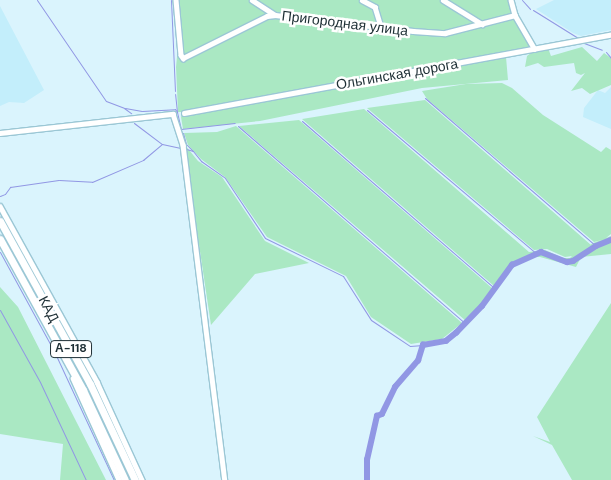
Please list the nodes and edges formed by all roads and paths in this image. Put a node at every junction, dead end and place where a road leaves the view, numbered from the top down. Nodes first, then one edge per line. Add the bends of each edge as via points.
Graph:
1 (176, 0) edge
2 (252, 0) edge
3 (362, 0) edge
4 (444, 0) edge
5 (511, 0) edge
6 (276, 15) junction
7 (515, 15) junction
8 (482, 24) junction
9 (381, 27) junction
10 (611, 35) edge
11 (535, 49) junction
12 (184, 113) dead end
13 (0, 133) edge
14 (0, 206) edge
15 (0, 221) edge
16 (0, 239) edge
17 (61, 349) junction
18 (119, 480) edge
19 (125, 480) edge
20 (134, 480) edge
21 (142, 480) edge
22 (225, 480) edge

1 - 6 street, Пригородная улица via 180,55 183,58 250,22
2 - 6 street
3 - 9 street via 375,7
4 - 8 street
5 - 7 street
6 - 9 street, Пригородная улица
7 - 8 street, Пригородная улица
7 - 11 street
8 - 9 street, Пригородная улица via 445,32
10 - 11 street, Ольгинская дорога
11 - 12 street, Ольгинская дорога
13 - 22 street via 173,114 183,145
14 - 21 street via 97,382
15 - 20 highway, КАД / А-118 via 90,384
16 - 17 highway, КАД / А-118
17 - 18 street
17 - 19 highway, КАД / А-118

